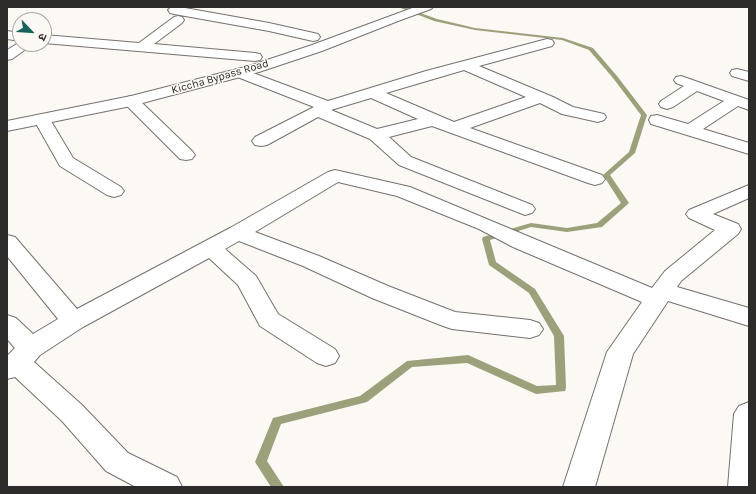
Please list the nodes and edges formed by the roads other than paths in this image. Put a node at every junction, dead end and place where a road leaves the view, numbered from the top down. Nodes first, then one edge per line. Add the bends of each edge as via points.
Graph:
1 (180, 7) edge
2 (427, 7) edge
3 (374, 11) dead end
4 (178, 20) dead end
5 (313, 37) junction
6 (52, 40) edge
7 (547, 43) dead end
8 (142, 48) junction
9 (255, 58) junction
10 (465, 65) junction
11 (240, 73) junction
12 (681, 80) dead end
13 (696, 85) junction
14 (372, 92) junction
15 (138, 96) junction
16 (540, 97) junction
17 (743, 102) edge
18 (667, 104) dead end
19 (322, 108) junction
20 (7, 115) edge
21 (598, 117) dead end
22 (42, 120) junction
23 (434, 120) junction
24 (657, 120) dead end
25 (7, 126) edge
26 (454, 128) junction
27 (690, 130) junction
28 (376, 135) junction
29 (262, 141) dead end
30 (749, 150) edge
31 (186, 155) dead end
32 (595, 179) dead end
33 (114, 191) dead end
34 (749, 191) edge
35 (525, 209) dead end
36 (238, 233) junction
37 (7, 242) edge
38 (211, 248) junction
39 (659, 295) junction
40 (749, 317) edge
41 (74, 321) junction
42 (7, 324) edge
43 (530, 329) dead end
44 (326, 356) dead end
45 (19, 360) edge
46 (749, 414) edge
47 (166, 487) edge
48 (579, 487) edge
49 (744, 487) edge

1 - 5 street via 174,10
2 - 11 street, Kiccha Bypass Road via 317,48
3 - 5 street
4 - 8 street
5 - 9 street
6 - 8 street
7 - 10 street
8 - 9 street
9 - 15 street via 190,76
10 - 14 street
10 - 16 street
11 - 15 street, Kiccha Bypass Road
11 - 19 street
12 - 13 street
13 - 17 street
13 - 18 street
14 - 19 street
14 - 23 street
15 - 20 street
15 - 22 street, Kiccha Bypass Road
15 - 31 street
16 - 21 street via 568,111
16 - 26 street
17 - 27 street
19 - 28 street
19 - 29 street
22 - 25 street, Kiccha Bypass Road
22 - 33 street via 66,162
23 - 26 street
23 - 28 street
24 - 27 street
26 - 32 street
27 - 30 street
28 - 35 street via 405,161
34 - 39 street via 696,214 730,229 673,276
36 - 38 street
36 - 39 street via 335,176 403,191 521,242
36 - 43 street via 452,320
37 - 41 street
38 - 41 street
38 - 44 street via 248,281 269,320
39 - 40 street
39 - 48 street via 620,352
41 - 45 street
42 - 45 street
45 - 47 street via 72,412 117,462
46 - 49 street

